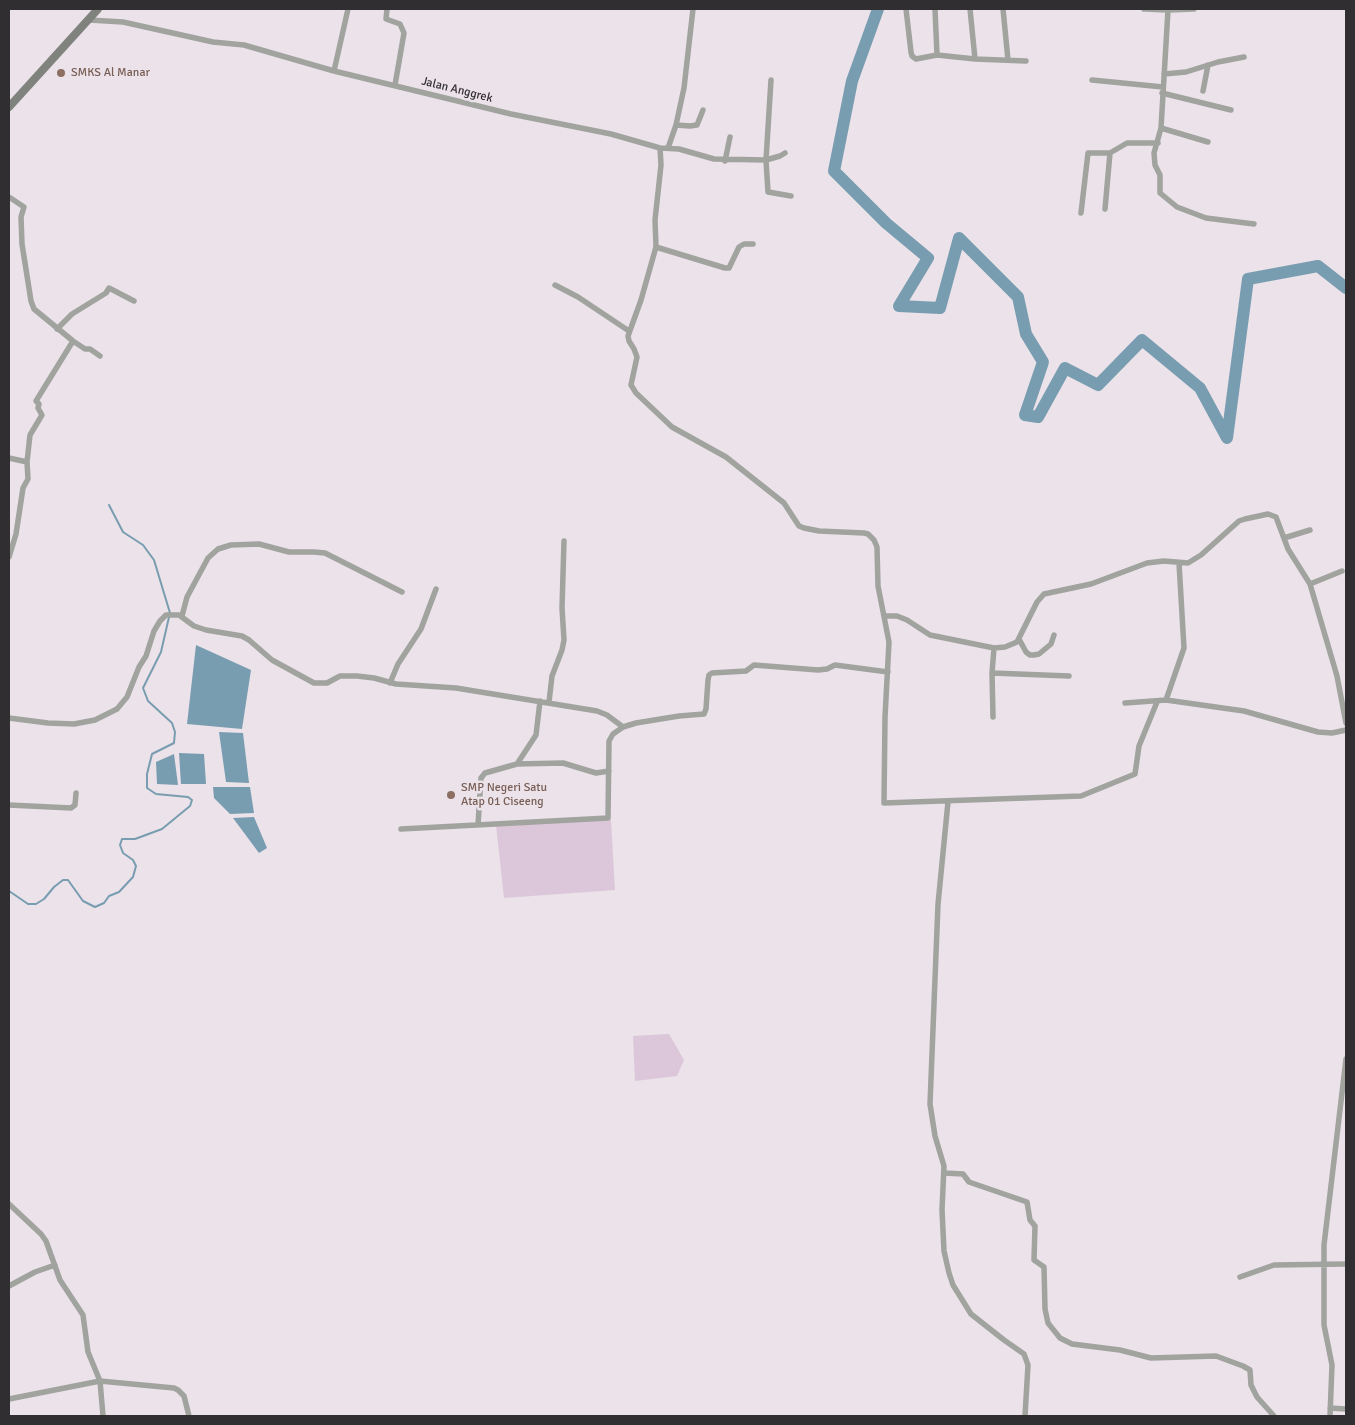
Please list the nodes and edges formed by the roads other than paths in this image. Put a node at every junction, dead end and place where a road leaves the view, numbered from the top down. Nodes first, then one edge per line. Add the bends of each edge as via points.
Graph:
1 (98, 9) edge
2 (348, 9) edge
3 (388, 9) edge
4 (693, 9) edge
5 (906, 9) edge
6 (935, 9) edge
7 (970, 9) edge
8 (1003, 9) edge
9 (1144, 9) edge
10 (1194, 9) edge
11 (1168, 10) edge
12 (89, 20) junction
13 (937, 55) junction
14 (1244, 57) dead end
15 (975, 59) junction
16 (1008, 60) junction
17 (1026, 61) dead end
18 (1208, 65) junction
19 (334, 71) junction
20 (1164, 74) junction
21 (771, 80) dead end
22 (1092, 80) dead end
23 (395, 85) junction
24 (1162, 90) junction
25 (1203, 91) dead end
26 (9, 107) edge
27 (703, 110) dead end
28 (1231, 110) dead end
29 (676, 126) junction
30 (1161, 128) junction
31 (730, 137) dead end
32 (1208, 142) dead end
33 (1158, 143) junction
34 (660, 148) junction
35 (668, 148) junction
36 (785, 153) dead end
37 (1110, 153) junction
38 (766, 160) junction
39 (725, 161) junction
40 (791, 196) dead end
41 (9, 197) edge
42 (1105, 209) dead end
43 (1081, 213) dead end
44 (1254, 224) dead end
45 (753, 244) dead end
46 (656, 248) junction
47 (555, 285) dead end
48 (134, 301) dead end
49 (57, 329) junction
50 (629, 331) junction
51 (73, 341) junction
52 (100, 356) dead end
53 (9, 458) edge
54 (28, 462) junction
55 (1310, 530) dead end
56 (1284, 538) junction
57 (564, 541) dead end
58 (9, 557) edge
59 (1179, 563) junction
60 (1342, 571) dead end
61 (1310, 584) junction
62 (436, 589) dead end
63 (402, 592) dead end
64 (180, 616) junction
65 (885, 616) junction
66 (1054, 635) dead end
67 (1019, 639) junction
68 (994, 648) junction
69 (888, 672) junction
70 (992, 673) junction
71 (1069, 676) dead end
72 (390, 683) junction
73 (1166, 700) junction
74 (540, 701) junction
75 (549, 702) junction
76 (1157, 702) junction
77 (1125, 703) dead end
78 (993, 716) dead end
79 (9, 718) edge
80 (1346, 722) edge
81 (623, 727) junction
82 (1346, 730) edge
83 (517, 764) junction
84 (609, 771) junction
85 (76, 793) dead end
86 (948, 802) junction
87 (9, 805) edge
88 (478, 825) junction
89 (400, 829) dead end
90 (1346, 1059) edge
91 (944, 1173) junction
92 (9, 1204) edge
93 (1324, 1263) junction
94 (1346, 1264) edge
95 (55, 1265) junction
96 (1240, 1277) dead end
97 (9, 1286) edge
98 (100, 1381) junction
99 (9, 1399) edge
100 (1330, 1408) junction
101 (1346, 1409) edge
102 (103, 1416) edge
103 (190, 1416) edge
104 (1025, 1416) edge
105 (1274, 1416) edge
106 (1330, 1416) edge

1 - 12 street
2 - 19 street
3 - 23 street via 386,19 400,24 404,34
4 - 29 street
5 - 13 street via 912,56
6 - 13 street
7 - 15 street
8 - 16 street
9 - 11 street
10 - 11 street
11 - 20 street
12 - 19 street, Jalan Anggrek via 123,22 212,42 235,43
12 - 26 street
13 - 15 street
14 - 18 street
15 - 16 street
16 - 17 street
18 - 20 street
18 - 25 street
19 - 23 street, Jalan Anggrek
20 - 24 street
21 - 38 street
22 - 24 street
23 - 34 street, Jalan Anggrek
24 - 28 street
24 - 30 street
27 - 29 street via 697,125
29 - 35 street
30 - 32 street
30 - 33 street
31 - 39 street
33 - 37 street via 1127,143
33 - 44 street via 1154,158 1160,175 1161,195 1177,207 1206,218
34 - 35 street, Jalan Anggrek
34 - 46 street
35 - 39 street, Jalan Anggrek
36 - 38 street, Jalan Anggrek
37 - 42 street
37 - 43 street via 1088,153
38 - 39 street, Jalan Anggrek
38 - 40 street via 767,191
41 - 49 street via 24,207 22,244 33,305
45 - 46 street via 739,247 729,268
46 - 50 street
47 - 50 street
48 - 49 street via 109,288 106,294 72,314
49 - 51 street
50 - 65 street via 628,342 637,357 631,381 633,389 672,427 720,453 784,503 799,526 871,536 877,547 878,586
51 - 52 street
51 - 54 street via 36,401 42,416 30,435
53 - 54 street
54 - 58 street via 28,479 23,488
55 - 56 street
56 - 59 street via 1274,515 1250,517 1239,522 1192,562
56 - 61 street
57 - 75 street via 564,640 552,676
59 - 67 street via 1147,563 1091,584 1044,594 1036,602
59 - 73 street via 1184,648
60 - 61 street
61 - 80 street via 1337,676
62 - 72 street via 421,629 398,664
63 - 64 street via 325,553 289,552 259,544 231,545 218,548 208,558
64 - 72 street via 206,630 242,636 272,660 314,683 327,684 345,676
64 - 79 street via 166,615 157,625 127,697 117,709 95,720 74,724
65 - 68 street via 906,620 930,635
65 - 69 street via 889,642
66 - 67 street via 1052,644 1034,655 1026,652
67 - 68 street via 1012,645
68 - 70 street
69 - 81 street via 835,666 818,670 754,666 746,671 712,673 708,680 704,714
69 - 86 street via 884,804
70 - 71 street
70 - 78 street
72 - 74 street via 456,688
73 - 76 street
73 - 82 street via 1244,711 1318,732
74 - 75 street
74 - 83 street via 536,735
75 - 81 street via 602,712
76 - 77 street
76 - 86 street via 1139,746 1135,774 1081,796
81 - 84 street via 609,741
83 - 84 street via 563,763 596,773
83 - 88 street via 485,773 481,778
84 - 88 street via 608,818
85 - 87 street via 75,805 71,808
86 - 91 street via 938,904 930,1104
88 - 89 street
90 - 93 street
91 - 104 street via 943,1236 948,1273 971,1314 1024,1354 1028,1365
91 - 105 street via 963,1174 970,1182 1027,1202 1030,1220 1035,1226 1034,1260 1044,1267 1048,1323 1060,1338 1072,1344 1151,1358 1216,1356 1250,1370 1251,1385 1257,1397
92 - 95 street via 41,1234
93 - 94 street
93 - 96 street via 1274,1265
93 - 100 street via 1324,1325 1332,1365
95 - 97 street
95 - 98 street via 60,1280 83,1316 88,1352
98 - 99 street
98 - 102 street
98 - 103 street via 174,1388 184,1396
100 - 101 street
100 - 106 street

